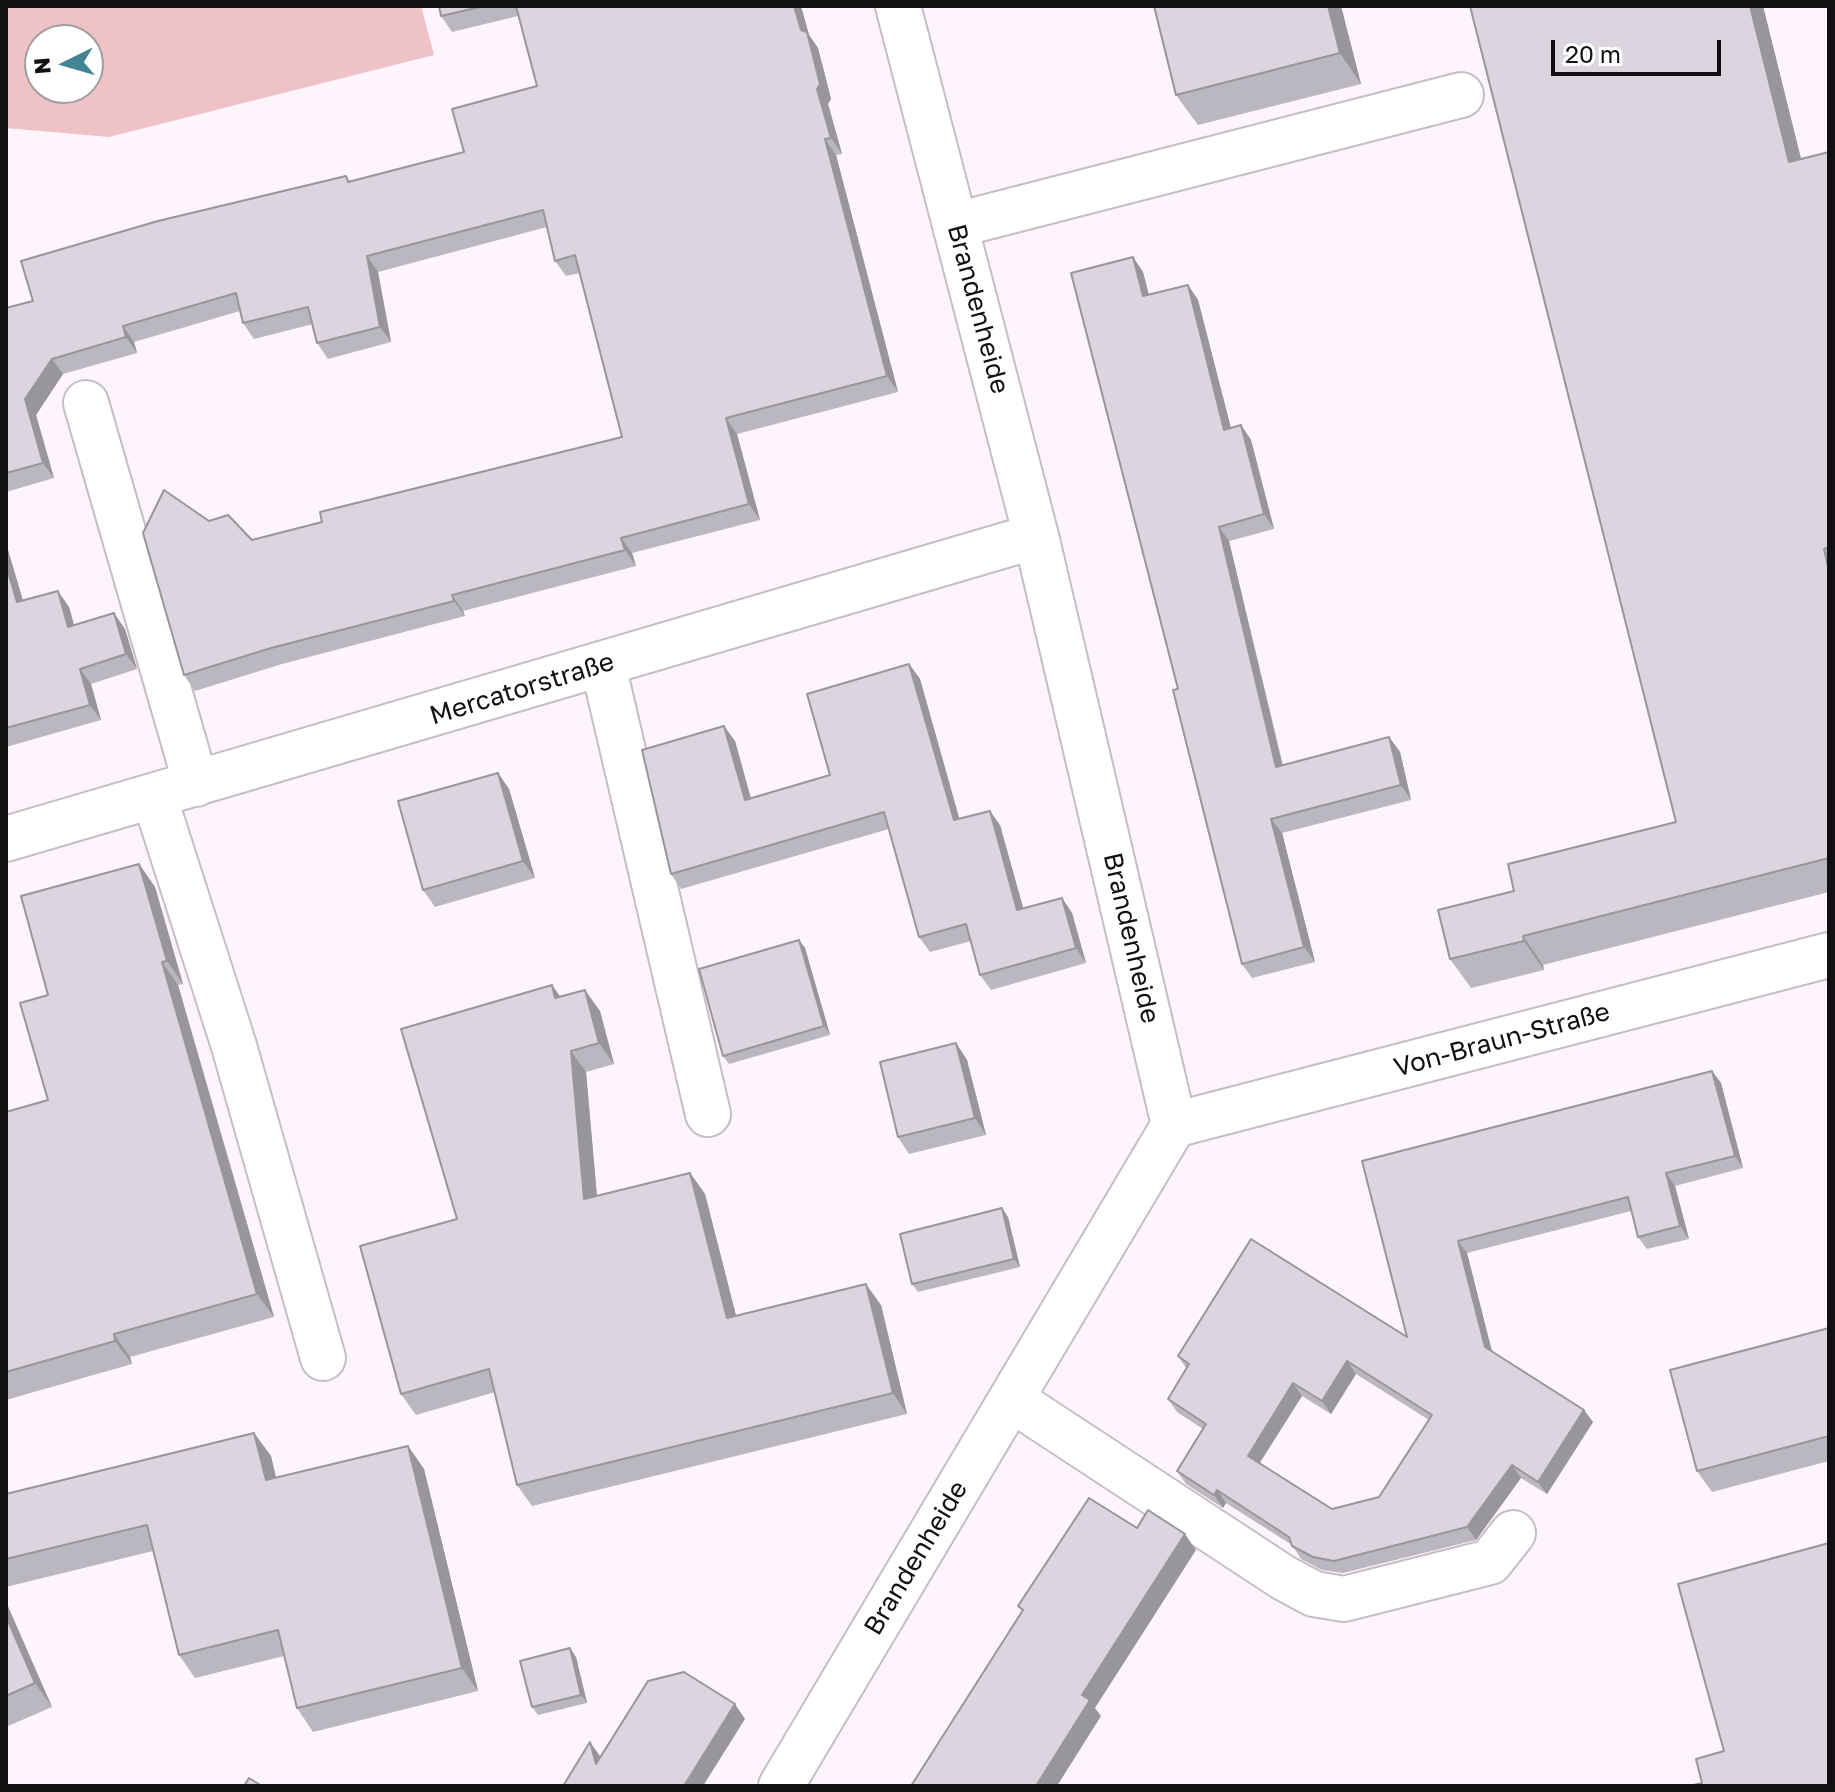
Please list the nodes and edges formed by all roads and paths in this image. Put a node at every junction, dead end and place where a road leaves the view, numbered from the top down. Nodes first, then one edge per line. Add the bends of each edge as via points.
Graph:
1 (898, 6) edge
2 (1461, 95) dead end
3 (956, 225) junction
4 (86, 403) dead end
5 (1036, 536) junction
6 (603, 665) junction
7 (196, 784) junction
8 (154, 796) junction
9 (6, 839) edge
10 (1829, 955) edge
11 (708, 1114) dead end
12 (1174, 1125) junction
13 (323, 1358) dead end
14 (1011, 1399) junction
15 (1513, 1533) dead end
16 (781, 1786) edge

1 - 3 street, Brandenheide
2 - 3 street
3 - 5 street, Brandenheide
4 - 7 street
5 - 6 street, Mercatorstraße
5 - 12 street, Brandenheide
6 - 7 street, Mercatorstraße
6 - 11 street
7 - 8 street, Mercatorstraße
8 - 9 street, Mercatorstraße
8 - 13 street via 234,1046
10 - 12 street, Von-Braun-Straße
12 - 14 street, Brandenheide
14 - 15 street via 1284,1578 1328,1598 1344,1599 1490,1562
14 - 16 street, Brandenheide

